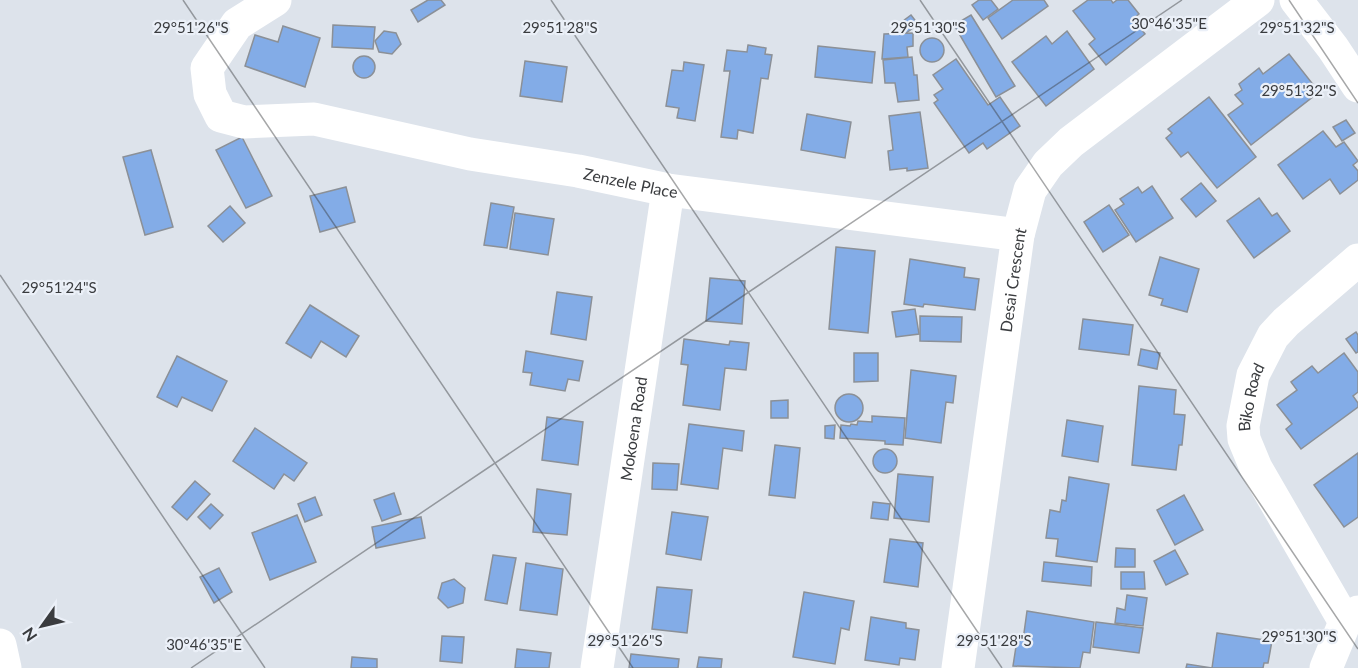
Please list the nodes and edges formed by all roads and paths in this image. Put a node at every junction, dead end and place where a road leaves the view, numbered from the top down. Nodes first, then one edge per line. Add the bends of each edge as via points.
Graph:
1 (275, 0) edge
2 (1258, 0) edge
3 (1296, 0) edge
4 (1358, 86) edge
5 (668, 190) junction
6 (1018, 236) junction
7 (1358, 260) edge
8 (1351, 617) edge
9 (0, 645) edge
10 (5, 668) edge
11 (597, 668) edge
12 (958, 668) edge
13 (1326, 668) edge

1 - 5 street, Zenzele Place via 237,24 207,68 210,94 221,116 244,122 314,118 470,154
2 - 6 street, Desai Crescent via 1071,142 1048,164 1030,190
3 - 4 street
5 - 6 street, Zenzele Place
5 - 11 street, Mokoena Road
6 - 12 street, Desai Crescent
7 - 8 street, Biko Road via 1273,336 1253,375 1243,426 1256,468
8 - 13 street
9 - 10 street

